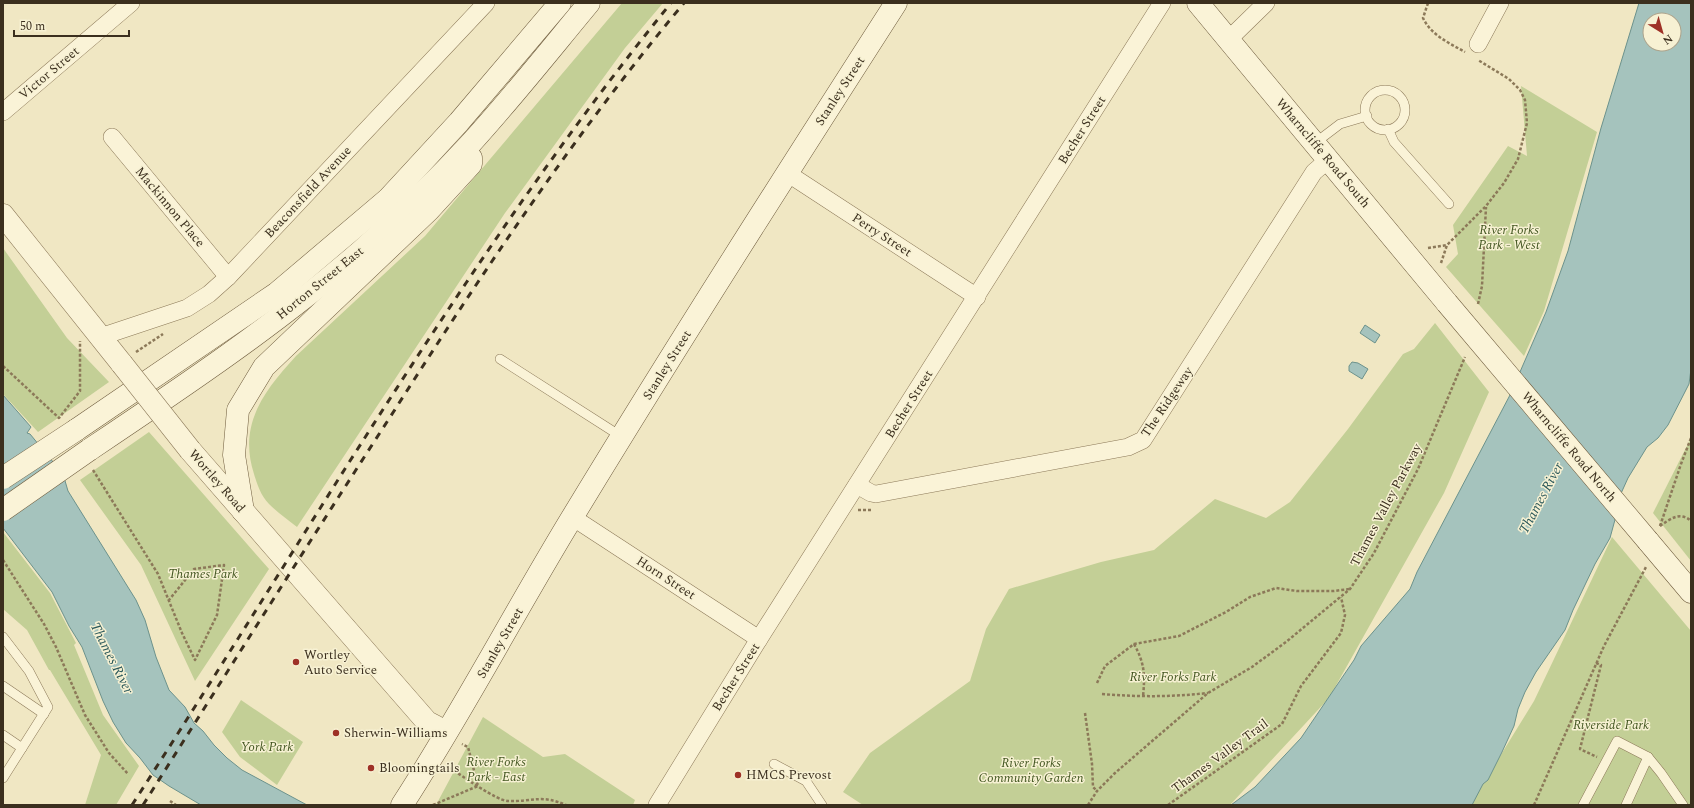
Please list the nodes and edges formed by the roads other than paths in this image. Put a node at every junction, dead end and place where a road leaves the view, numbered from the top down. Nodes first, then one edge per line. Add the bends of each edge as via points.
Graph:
1 (131, 3) edge
2 (486, 3) edge
3 (560, 3) edge
4 (589, 3) edge
5 (896, 3) edge
6 (1162, 3) edge
7 (1198, 3) edge
8 (1266, 3) edge
9 (1500, 3) edge
10 (1228, 40) junction
11 (1475, 53) road end
12 (3, 112) edge
13 (1366, 116) junction
14 (1388, 129) junction
15 (112, 137) dead end
16 (471, 142) junction
17 (1321, 151) junction
18 (787, 173) junction
19 (1449, 204) dead end
20 (3, 215) edge
21 (228, 276) junction
22 (976, 297) junction
23 (1448, 303) joint
24 (90, 338) junction
25 (500, 359) dead end
26 (622, 437) junction
27 (3, 478) edge
28 (857, 485) junction
29 (3, 510) edge
30 (243, 511) junction
31 (572, 517) junction
32 (1691, 592) edge
33 (3, 637) edge
34 (759, 639) junction
35 (3, 686) edge
36 (44, 714) junction
37 (3, 736) edge
38 (454, 738) junction
39 (22, 748) junction
40 (1648, 757) junction
41 (774, 764) dead end
42 (3, 778) edge
43 (402, 805) edge
44 (657, 805) edge
45 (822, 805) edge
46 (1583, 805) edge
47 (1626, 805) edge
48 (1683, 805) edge

1 - 12 street, Victor Street
2 - 21 street, Beaconsfield Avenue
3 - 27 main road, Horton Street East, bridge via 459,122 388,199 277,293 66,424
4 - 16 main road, Horton Street East
5 - 18 main road, Stanley Street
6 - 22 street, Becher Street
7 - 10 main road, Wharncliffe Road South
8 - 10 street
9 - 11 street
10 - 17 main road, Wharncliffe Road South
13 - 14 lane via 1378,128
13 - 14 lane via 1366,103 1374,93 1393,91 1402,100 1405,110 1399,124
13 - 17 lane via 1340,124
14 - 19 lane via 1394,142
15 - 21 street, Mackinnon Place
16 - 29 main road, Horton Street East, bridge via 369,244 306,298 198,376 91,460
16 - 30 main road via 471,164 428,211 264,368 238,410 234,455
17 - 23 main road, Wharncliffe Road South
17 - 28 street, The Ridgeway via 1314,172 1143,440 1128,447 876,494
18 - 22 street, Perry Street
18 - 26 main road, Stanley Street
20 - 24 main road, Wortley Road
21 - 24 street, Beaconsfield Avenue via 209,294 187,308
22 - 28 street, Becher Street
23 - 32 main road, Wharncliffe Road North, bridge via 1654,533
24 - 30 main road, Wortley Road, bridge via 122,364 190,450
25 - 26 lane
26 - 31 main road, Stanley Street
28 - 34 street, Becher Street
30 - 38 main road, Wortley Road via 427,722
31 - 34 street, Horn Street
31 - 38 main road, Stanley Street via 494,653
33 - 36 lane via 29,671 48,707
34 - 44 street, Becher Street
35 - 36 lane
36 - 39 lane
37 - 39 lane
38 - 43 main road, Stanley Street
39 - 42 lane
40 - 46 lane via 1617,741
40 - 47 lane
40 - 48 lane
41 - 45 lane via 806,781

